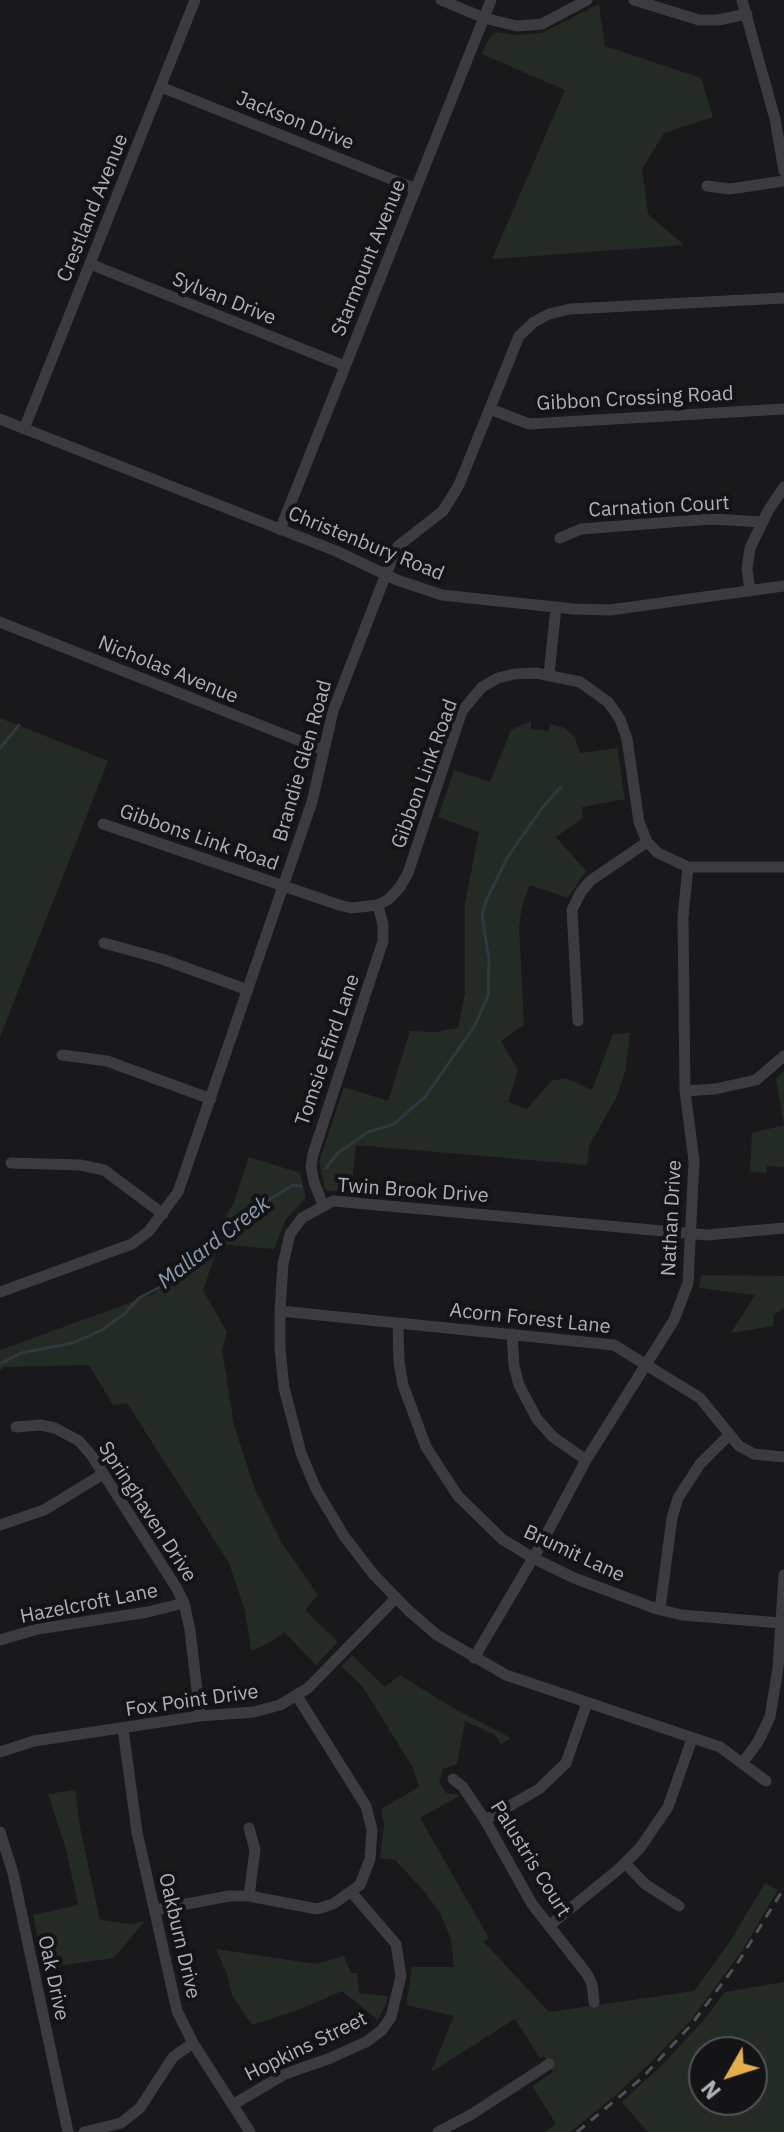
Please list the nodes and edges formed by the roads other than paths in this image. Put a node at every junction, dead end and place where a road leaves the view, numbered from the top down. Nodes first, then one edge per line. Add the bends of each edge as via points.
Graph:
1 (195, 0) edge
2 (441, 0) edge
3 (491, 0) edge
4 (587, 0) edge
5 (634, 0) edge
6 (742, 0) edge
7 (747, 14) junction
8 (484, 18) junction
9 (161, 87) junction
10 (784, 171) edge
11 (784, 181) edge
12 (707, 186) dead end
13 (416, 189) junction
14 (90, 264) junction
15 (784, 298) edge
16 (345, 366) junction
17 (490, 409) junction
18 (784, 409) edge
19 (0, 419) edge
20 (24, 429) junction
21 (784, 487) edge
22 (762, 522) junction
23 (280, 530) junction
24 (560, 538) dead end
25 (386, 574) junction
26 (784, 586) edge
27 (750, 591) junction
28 (556, 607) junction
29 (0, 622) edge
30 (549, 675) junction
31 (323, 750) junction
32 (103, 824) dead end
33 (647, 842) junction
34 (688, 867) junction
35 (784, 867) edge
36 (283, 886) junction
37 (378, 905) junction
38 (104, 943) dead end
39 (248, 990) junction
40 (578, 1021) dead end
41 (62, 1055) dead end
42 (784, 1056) edge
43 (685, 1091) junction
44 (211, 1099) junction
45 (11, 1163) dead end
46 (323, 1205) junction
47 (163, 1214) junction
48 (784, 1228) edge
49 (691, 1233) junction
50 (0, 1292) edge
51 (280, 1311) junction
52 (398, 1325) junction
53 (512, 1334) junction
54 (647, 1364) junction
55 (16, 1427) dead end
56 (729, 1435) junction
57 (784, 1457) edge
58 (586, 1460) junction
59 (103, 1474) junction
60 (0, 1525) edge
61 (533, 1558) junction
62 (784, 1575) edge
63 (396, 1598) junction
64 (184, 1603) junction
65 (660, 1609) junction
66 (781, 1623) junction
67 (0, 1640) edge
68 (474, 1658) junction
69 (297, 1696) junction
70 (587, 1703) junction
71 (200, 1716) junction
72 (123, 1729) junction
73 (692, 1739) junction
74 (0, 1752) edge
75 (743, 1762) junction
76 (453, 1779) dead end
77 (766, 1781) dead end
78 (485, 1820) junction
79 (249, 1828) dead end
80 (0, 1832) edge
81 (625, 1863) junction
82 (352, 1893) junction
83 (249, 1896) junction
84 (679, 1906) dead end
85 (155, 1910) junction
86 (549, 1926) junction
87 (594, 2002) dead end
88 (193, 2043) junction
89 (549, 2064) dead end
90 (234, 2104) junction
91 (68, 2132) edge
92 (84, 2132) edge
93 (250, 2132) edge
94 (438, 2132) edge

1 - 9 street, Crestland Avenue
2 - 8 street
3 - 8 street, Starmount Avenue
4 - 8 street via 539,24 517,26
5 - 7 street via 699,20
6 - 7 street
7 - 10 street
8 - 13 street, Starmount Avenue
9 - 13 street, Jackson Drive
9 - 14 street, Crestland Avenue
11 - 12 street via 730,189
13 - 16 street, Starmount Avenue
14 - 16 street, Sylvan Drive
14 - 20 street, Crestland Avenue
15 - 17 street, Brandie Glen Road via 549,314 519,336
16 - 23 street, Starmount Avenue
17 - 18 street, Gibbon Crossing Road via 529,424
17 - 25 street, Brandie Glen Road via 443,511 398,546
19 - 20 street, Christenbury Road
20 - 23 street, Christenbury Road
21 - 22 street
22 - 24 street, Carnation Court via 711,519 581,529
22 - 27 street via 747,557
23 - 25 street, Christenbury Road
25 - 28 street, Christenbury Road via 442,595
25 - 31 street, Brandie Glen Road
26 - 27 street, Christenbury Road
27 - 28 street, Christenbury Road via 626,609
28 - 30 street
29 - 31 street, Nicholas Avenue
30 - 33 street, Gibbon Link Road via 592,689 620,719
30 - 37 street, Gibbon Link Road via 498,678 474,694 462,711 408,873
31 - 36 street, Brandie Glen Road via 312,802
32 - 36 street, Gibbons Link Road
33 - 34 street via 666,859
33 - 40 street via 590,881 572,910
34 - 35 street
34 - 43 street, Nathan Drive via 683,917
36 - 37 street via 351,908
36 - 39 street, Brandie Glen Road
37 - 46 street, Tomsie Efird Lane via 383,941 313,1154 311,1167
38 - 39 street
39 - 44 street, Brandie Glen Road
41 - 44 street via 107,1061
42 - 43 street via 756,1080
43 - 49 street, Nathan Drive via 694,1161
44 - 47 street, Brandie Glen Road via 178,1192
45 - 47 street via 104,1170
46 - 49 street, Twin Brook Drive via 349,1201
46 - 51 street, Twin Brook Drive via 302,1218 290,1234
47 - 50 street, Brandie Glen Road via 132,1244
48 - 49 street, Twin Brook Drive
49 - 54 street, Nathan Drive via 683,1300
51 - 52 street, Acorn Forest Lane
51 - 63 street, Twin Brook Drive via 284,1388 301,1453 344,1536
52 - 53 street, Acorn Forest Lane
52 - 61 street, Brumit Lane via 403,1385 435,1465 486,1526
53 - 54 street, Acorn Forest Lane via 614,1345
53 - 58 street via 516,1375 537,1419
54 - 56 street, Acorn Forest Lane via 700,1398
54 - 58 street, Nathan Drive
55 - 59 street, Springhaven Drive via 40,1425 70,1435
56 - 57 street, Acorn Forest Lane via 754,1454
56 - 65 street via 700,1464 678,1498
58 - 61 street, Nathan Drive
59 - 60 street via 44,1510
59 - 64 street, Springhaven Drive
61 - 65 street, Brumit Lane
61 - 68 street, Nathan Drive
62 - 66 street
63 - 68 street, Twin Brook Drive via 437,1635
63 - 69 street, Fox Point Drive
64 - 67 street, Hazelcroft Lane
64 - 71 street, Springhaven Drive
65 - 66 street, Brumit Lane
66 - 75 street via 770,1717
68 - 70 street, Twin Brook Drive
69 - 71 street, Fox Point Drive via 259,1711
69 - 82 street via 354,1784 370,1819 370,1859
70 - 73 street, Twin Brook Drive
70 - 78 street via 566,1763 539,1789
71 - 72 street, Fox Point Drive
72 - 74 street, Fox Point Drive via 34,1741
72 - 85 street, Oakburn Drive via 137,1832
73 - 75 street, Twin Brook Drive via 720,1747
73 - 81 street via 668,1807
75 - 77 street, Twin Brook Drive
76 - 78 street, Palustris Court
78 - 86 street, Palustris Court
79 - 83 street via 255,1850
80 - 91 street, Oak Drive
81 - 84 street via 656,1893
81 - 86 street
82 - 83 street via 317,1909
82 - 90 street, Hopkins Street via 396,1944 401,1976 391,2017 366,2042 285,2074
83 - 85 street
85 - 88 street, Oakburn Drive via 177,2011
86 - 87 street, Palustris Court via 587,1974
88 - 90 street, Oakburn Drive
88 - 92 street via 173,2057 140,2108 121,2123
89 - 94 street
90 - 93 street, Oakburn Drive

